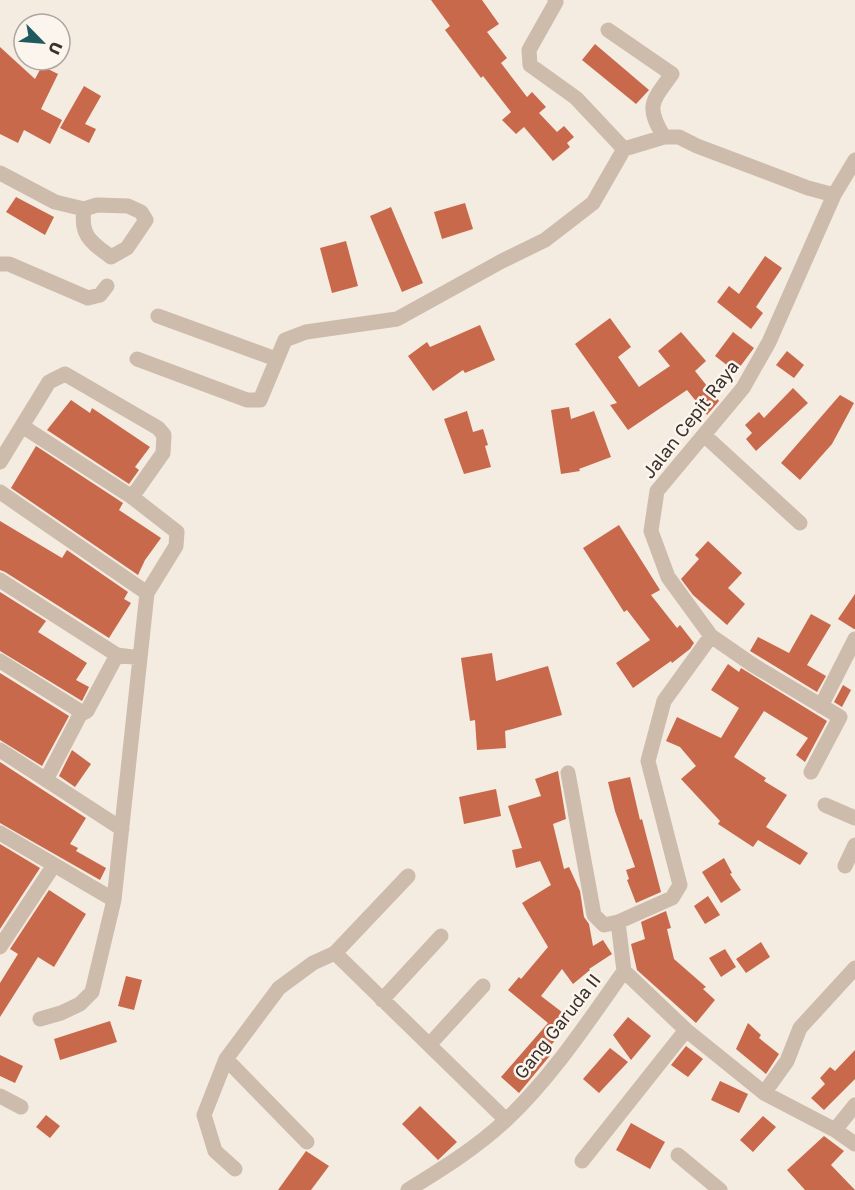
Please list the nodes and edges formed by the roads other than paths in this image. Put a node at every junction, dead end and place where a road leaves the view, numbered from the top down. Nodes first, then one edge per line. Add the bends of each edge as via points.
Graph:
1 (555, 0) edge
2 (608, 30) dead end
3 (664, 137) junction
4 (624, 149) junction
5 (855, 160) edge
6 (0, 173) edge
7 (834, 195) junction
8 (84, 209) dead end
9 (0, 264) edge
10 (107, 286) dead end
11 (158, 316) dead end
12 (137, 359) dead end
13 (276, 359) junction
14 (22, 426) junction
15 (704, 435) junction
16 (1, 455) edge
17 (0, 492) edge
18 (132, 497) junction
19 (800, 523) dead end
20 (0, 580) edge
21 (147, 593) junction
22 (711, 636) junction
23 (855, 639) edge
24 (117, 655) junction
25 (140, 658) junction
26 (0, 661) edge
27 (821, 706) junction
28 (81, 713) junction
29 (0, 750) edge
30 (810, 772) dead end
31 (568, 773) dead end
32 (46, 780) junction
33 (825, 805) dead end
34 (855, 818) edge
35 (122, 829) junction
36 (0, 833) edge
37 (855, 845) edge
38 (54, 865) junction
39 (845, 866) dead end
40 (408, 876) dead end
41 (114, 900) junction
42 (618, 922) junction
43 (441, 936) dead end
44 (0, 947) edge
45 (336, 952) junction
46 (855, 968) edge
47 (624, 971) junction
48 (483, 986) dead end
49 (382, 1000) junction
50 (40, 1019) dead end
51 (686, 1030) junction
52 (430, 1044) junction
53 (226, 1059) junction
54 (764, 1093) junction
55 (0, 1096) edge
56 (855, 1105) edge
57 (21, 1107) dead end
58 (506, 1120) junction
59 (835, 1130) junction
60 (307, 1142) dead end
61 (855, 1144) edge
62 (678, 1155) dead end
63 (582, 1161) dead end
64 (235, 1169) dead end
65 (408, 1190) edge
66 (720, 1190) edge

1 - 4 street via 529,50 530,65 576,98
2 - 3 street via 672,74 653,101 652,118
3 - 4 street
3 - 7 street via 679,137
4 - 13 street via 593,203 545,240 397,319 306,332 285,340
5 - 7 street, Jalan Cepit Raya
6 - 8 street via 55,202
7 - 15 street, Jalan Cepit Raya via 769,342 743,388
9 - 10 street via 9,264 88,298 100,294
11 - 13 street
12 - 13 street via 247,400 260,400
14 - 16 street
14 - 18 street
14 - 18 street via 49,382 65,374 158,428 164,435 163,453
15 - 19 street
15 - 22 street, Jalan Cepit Raya via 657,491 651,531 668,577
17 - 21 street
18 - 21 street via 177,532 176,546
20 - 24 street
21 - 25 street
22 - 27 street, Jalan Cepit Raya
22 - 42 street via 664,701 648,761 680,885 672,898
23 - 27 street
24 - 25 street
24 - 28 street via 87,711
25 - 35 street
26 - 28 street
27 - 30 street, Jalan Cepit Raya via 840,717
28 - 32 street
29 - 32 street
31 - 42 street via 594,915 604,925
32 - 35 street
33 - 34 street
35 - 41 street
36 - 38 street
37 - 39 street
38 - 41 street
38 - 44 street
40 - 45 street
41 - 50 street via 92,992 80,1004
42 - 47 street, Gang Garuda II
43 - 49 street
45 - 49 street
45 - 53 street via 279,988
46 - 54 street via 800,1028 787,1061
47 - 51 street
47 - 58 street, Gang Garuda II via 572,1045
48 - 52 street
49 - 52 street
51 - 54 street
51 - 63 street
52 - 58 street
53 - 60 street
53 - 64 street via 204,1115 215,1150
54 - 59 street
55 - 57 street
56 - 59 street
58 - 65 street, Gang Garuda II
59 - 61 street
62 - 66 street

